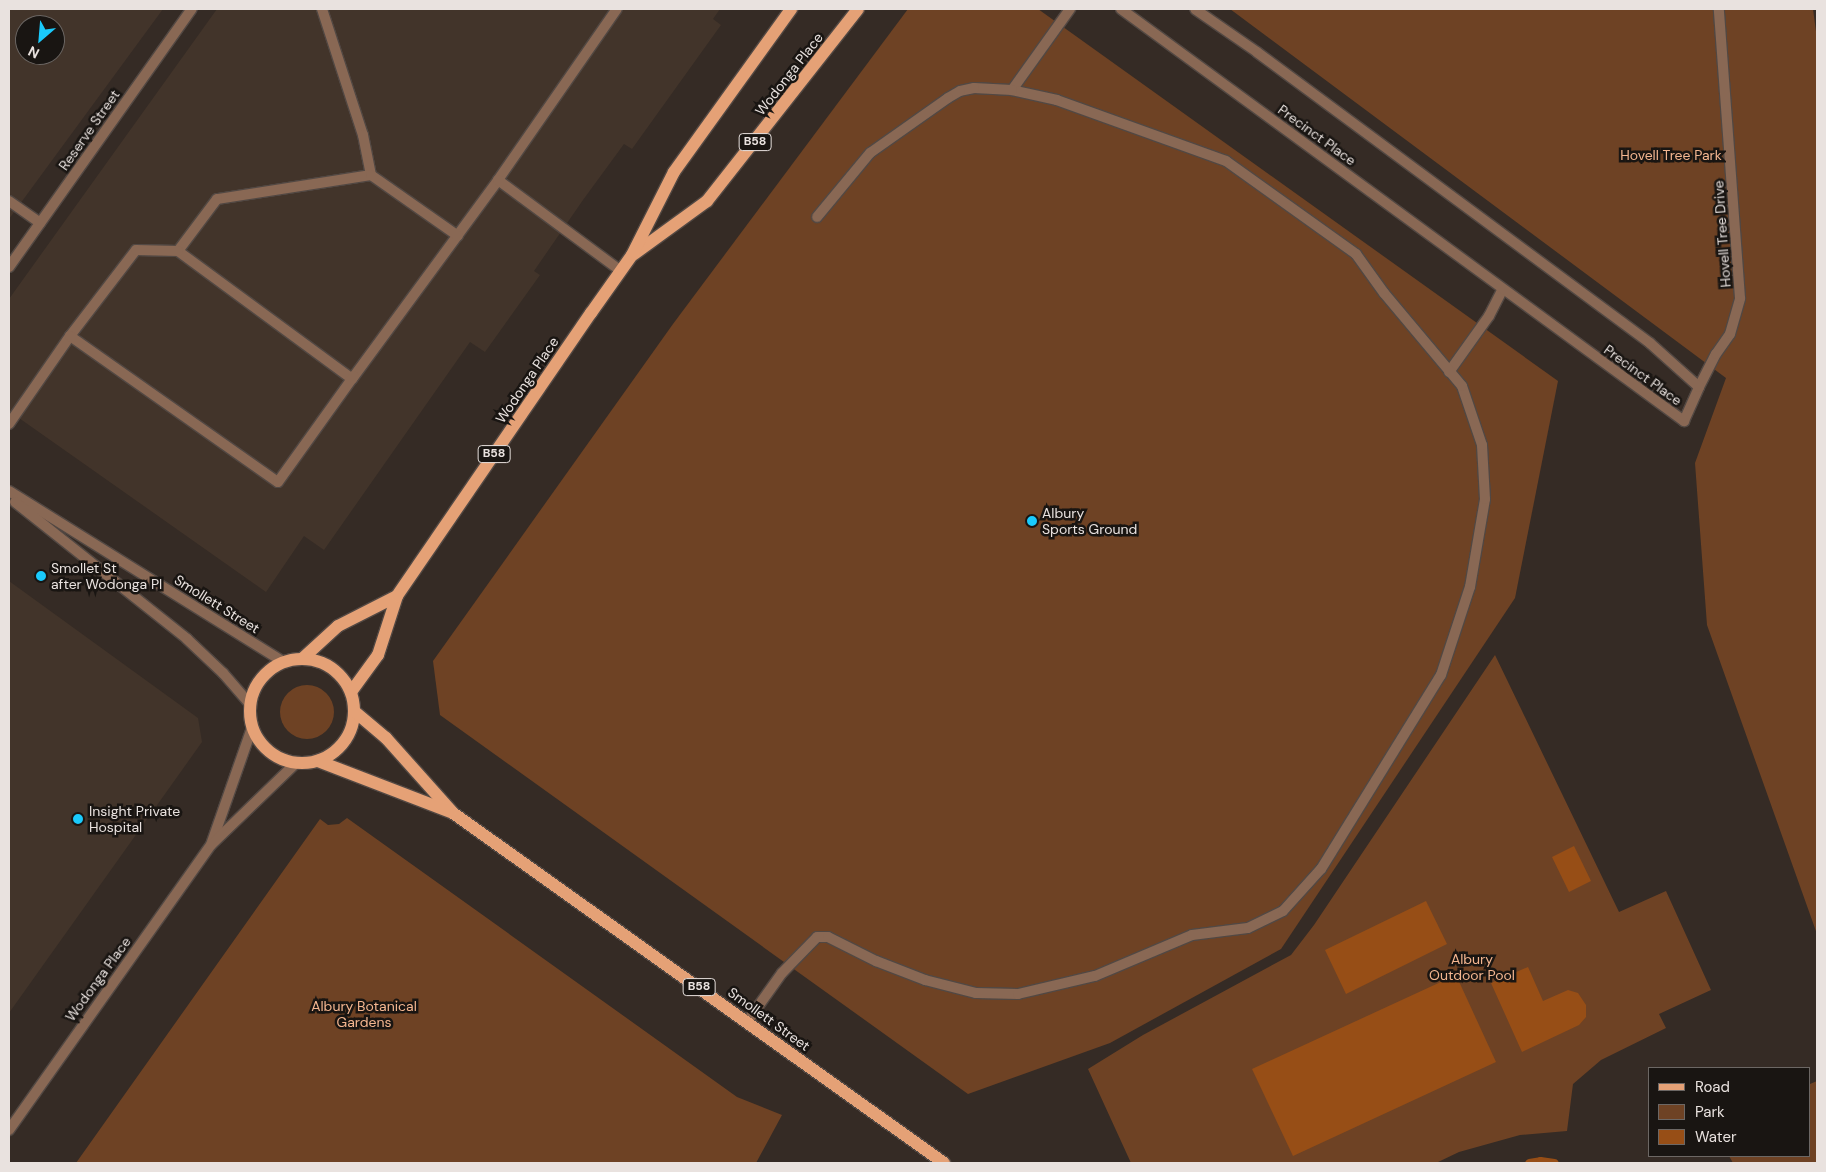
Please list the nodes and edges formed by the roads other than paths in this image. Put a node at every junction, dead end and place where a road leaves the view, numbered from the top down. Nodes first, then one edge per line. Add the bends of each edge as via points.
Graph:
1 (192, 9) edge
2 (322, 9) edge
3 (616, 9) edge
4 (791, 9) edge
5 (858, 9) edge
6 (1070, 9) edge
7 (1121, 9) edge
8 (1195, 9) edge
9 (1719, 9) edge
10 (1012, 90) junction
11 (371, 175) junction
12 (498, 180) junction
13 (9, 201) edge
14 (817, 217) dead end
15 (40, 223) junction
16 (458, 236) junction
17 (178, 251) junction
18 (632, 256) junction
19 (9, 267) edge
20 (622, 270) junction
21 (1503, 289) junction
22 (70, 336) junction
23 (1449, 372) junction
24 (354, 376) junction
25 (1699, 387) junction
26 (9, 424) edge
27 (9, 491) edge
28 (9, 497) edge
29 (397, 596) junction
30 (302, 659) junction
31 (284, 662) junction
32 (351, 692) junction
33 (250, 704) junction
34 (354, 711) junction
35 (252, 728) junction
36 (318, 761) junction
37 (296, 763) junction
38 (454, 812) junction
39 (211, 845) junction
40 (747, 1022) junction
41 (9, 1130) edge
42 (944, 1163) edge

1 - 15 street, Reserve Street
2 - 11 street via 363,135
3 - 12 street
4 - 18 main road, Wodonga Place / B58 via 674,172
5 - 18 main road, Wodonga Place / B58 via 707,201
6 - 10 street
7 - 21 street, Precinct Place
8 - 25 street, Precinct Place via 1629,327
9 - 25 street, Hovell Tree Drive via 1740,298 1730,334
10 - 14 street via 974,88 948,98 870,153
10 - 23 street via 1057,100 1226,161 1356,254
11 - 16 street
11 - 17 street via 217,199
12 - 16 street
12 - 20 street
13 - 15 street
15 - 19 street, Reserve Street
16 - 24 street
17 - 22 street via 136,250
17 - 24 street via 352,379
18 - 20 main road, Wodonga Place / B58
20 - 29 main road, Wodonga Place / B58
21 - 23 street via 1489,316
21 - 25 street, Precinct Place via 1684,421
22 - 24 street via 278,482
22 - 26 street
23 - 40 street via 1462,386 1482,445 1485,500 1470,587 1441,675 1321,869 1283,911 1248,928 1192,935 1095,976 1018,994 976,993 925,980 828,938 817,938 782,973
27 - 31 street, Smollett Street
28 - 33 street via 188,639
29 - 30 main road, Wodonga Place / B58 via 338,626
29 - 32 main road, Wodonga Place / B58 via 378,655
30 - 31 main road, B58
30 - 32 main road, B58 via 322,663 339,675
31 - 33 main road, B58 via 261,678
32 - 34 main road, B58
33 - 35 main road, B58
34 - 36 main road, B58 via 352,727 344,742
34 - 38 main road, Smollett Street / B58 via 386,738
35 - 37 main road, B58 via 269,752
35 - 39 street, Wodonga Place
36 - 37 main road, B58
36 - 38 main road, Smollett Street / B58
37 - 39 street, Wodonga Place
38 - 40 main road, Smollett Street / B58
39 - 41 street, Wodonga Place
40 - 42 main road, Smollett Street / B58

